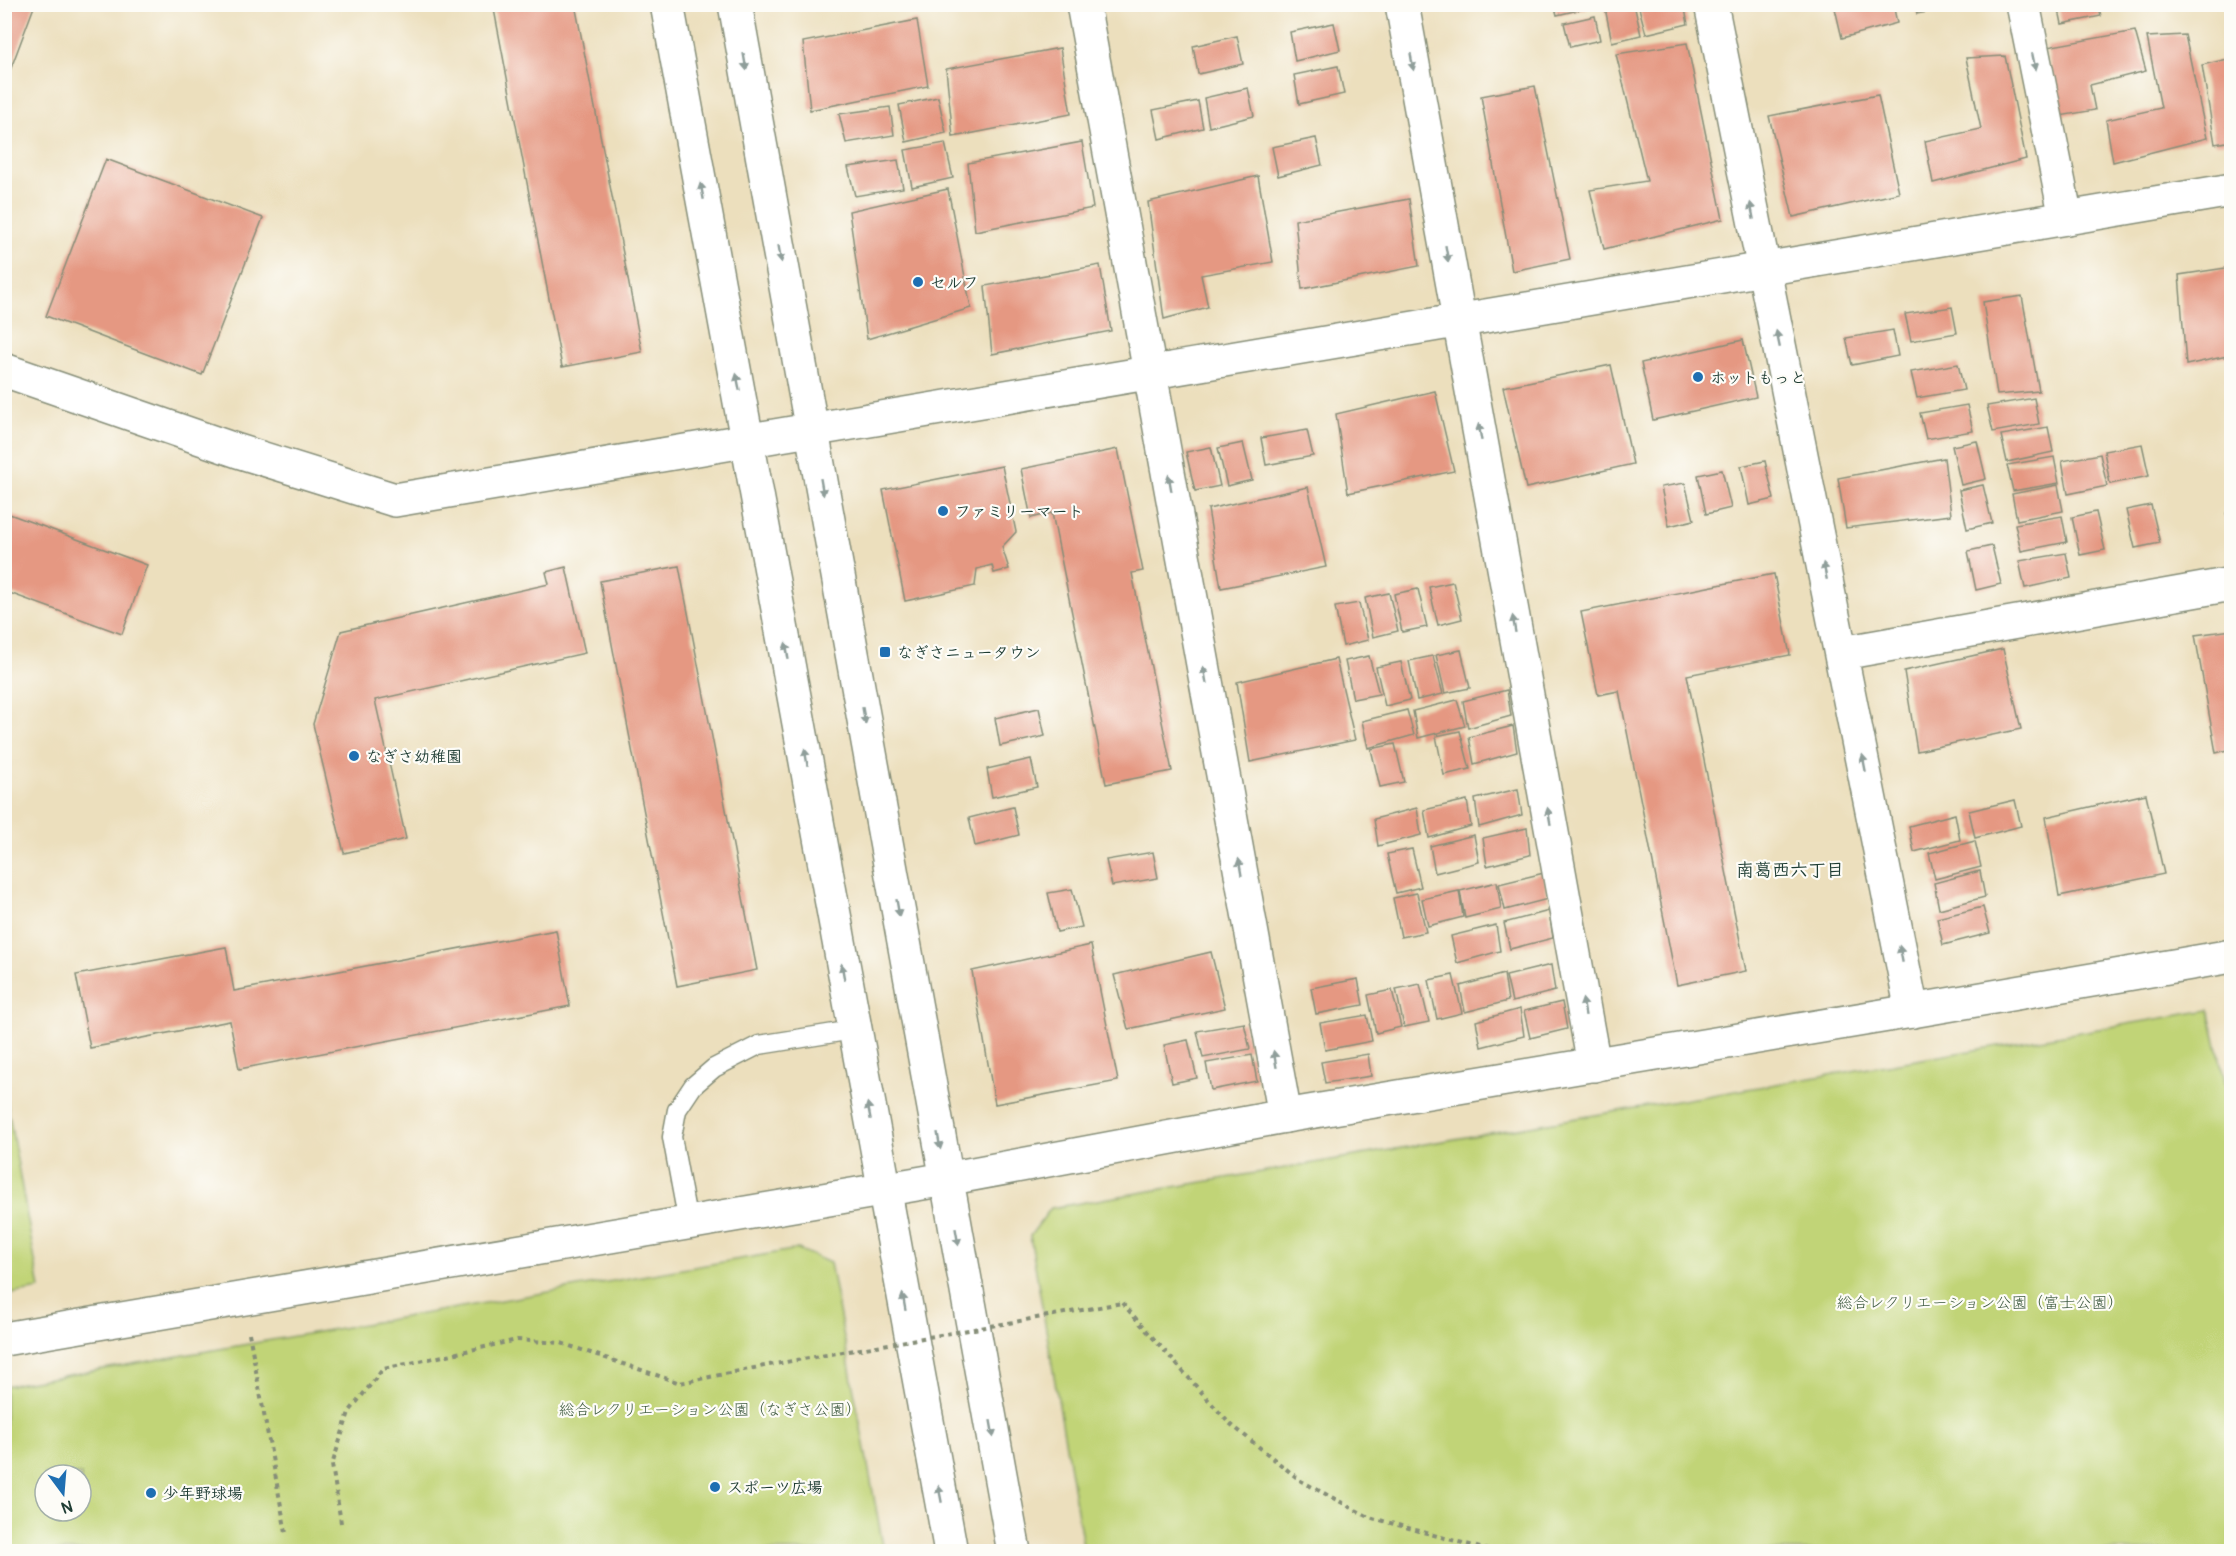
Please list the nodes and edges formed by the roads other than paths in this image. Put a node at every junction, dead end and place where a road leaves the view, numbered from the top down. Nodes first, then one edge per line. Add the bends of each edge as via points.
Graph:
1 (667, 4) edge
2 (735, 4) edge
3 (1083, 4) edge
4 (1402, 4) edge
5 (1711, 4) edge
6 (2023, 4) edge
7 (2232, 190) edge
8 (2066, 218) junction
9 (1764, 269) junction
10 (1459, 320) junction
11 (4, 370) edge
12 (1150, 373) junction
13 (812, 430) junction
14 (749, 440) junction
15 (2232, 585) edge
16 (1842, 653) junction
17 (2232, 956) edge
18 (1912, 1011) junction
19 (854, 1030) junction
20 (1594, 1065) junction
21 (1285, 1116) junction
22 (946, 1179) junction
23 (884, 1190) junction
24 (687, 1223) junction
25 (4, 1339) edge
26 (951, 1551) edge
27 (1014, 1551) edge

14 -> 1 street
2 -> 13 street
3 - 12 street
4 -> 10 street
9 -> 5 street
6 -> 8 street
7 - 8 street
8 - 9 street
9 - 10 street
16 -> 9 street
10 - 12 street
20 -> 10 street
11 - 14 street via 238,451 395,500
12 - 13 street
21 -> 12 street
13 - 14 street
13 -> 22 street
19 -> 14 street
15 - 16 street
18 -> 16 street
17 - 18 street
18 - 20 street
23 -> 19 street
19 - 24 lane via 759,1045 714,1068 693,1086 677,1110 672,1137
20 - 21 street
21 - 22 street
22 - 23 street
22 -> 27 street
23 - 24 street
26 -> 23 street
24 - 25 street

